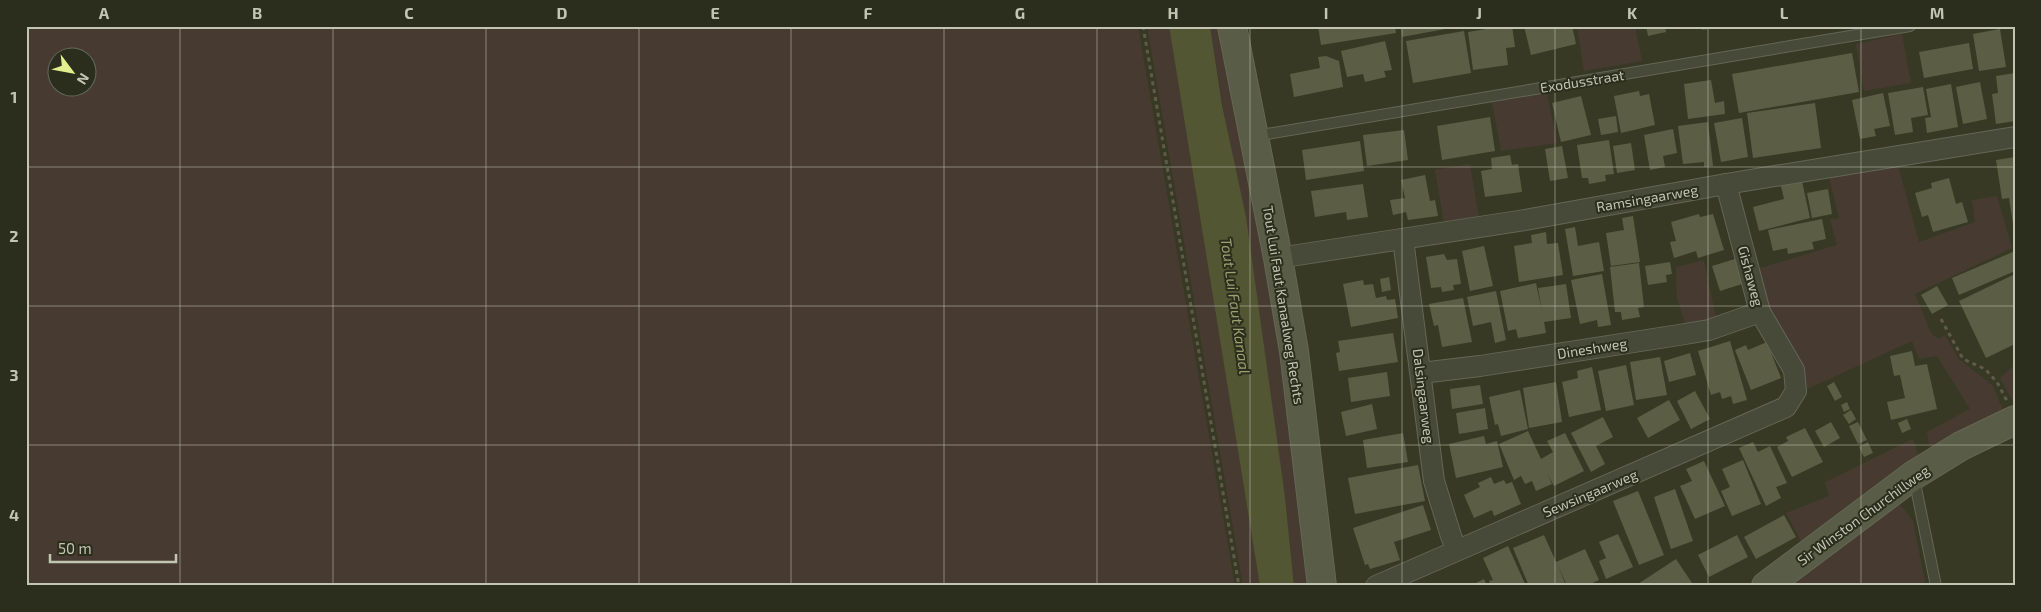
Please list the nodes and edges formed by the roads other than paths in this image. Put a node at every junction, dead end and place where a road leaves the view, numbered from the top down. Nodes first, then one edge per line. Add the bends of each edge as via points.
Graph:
1 (1232, 26) edge
2 (1910, 26) edge
3 (1254, 136) junction
4 (2015, 137) edge
5 (1726, 184) junction
6 (1404, 239) junction
7 (1278, 258) junction
8 (1760, 312) junction
9 (1421, 372) junction
10 (1796, 392) joint
11 (2012, 413) edge
12 (1914, 475) junction
13 (1457, 550) junction
14 (1322, 586) edge
15 (1376, 586) edge
16 (1766, 586) edge
17 (1936, 586) edge

1 - 3 street, Tout Lui Faut Kanaalweg Rechts
2 - 3 lane, Exodusstraat
3 - 7 street, Tout Lui Faut Kanaalweg Rechts
4 - 5 street, Ramsingaarweg
5 - 6 street, Ramsingaarweg
5 - 8 street, Gishaweg
6 - 7 street, Ramsingaarweg
6 - 9 street, Dalsingaarweg
7 - 14 street, Tout Lui Faut Kanaalweg Rechts via 1294,351
8 - 9 street, Dineshweg via 1709,330 1480,366
8 - 10 street, Gishaweg via 1794,370
9 - 13 street, Dalsingaarweg via 1434,481
10 - 13 street, Sewsingaarweg via 1786,407
11 - 12 street, Sir Winston Churchillweg
12 - 16 street, Sir Winston Churchillweg
12 - 17 lane
13 - 15 street, Sewsingaarweg

